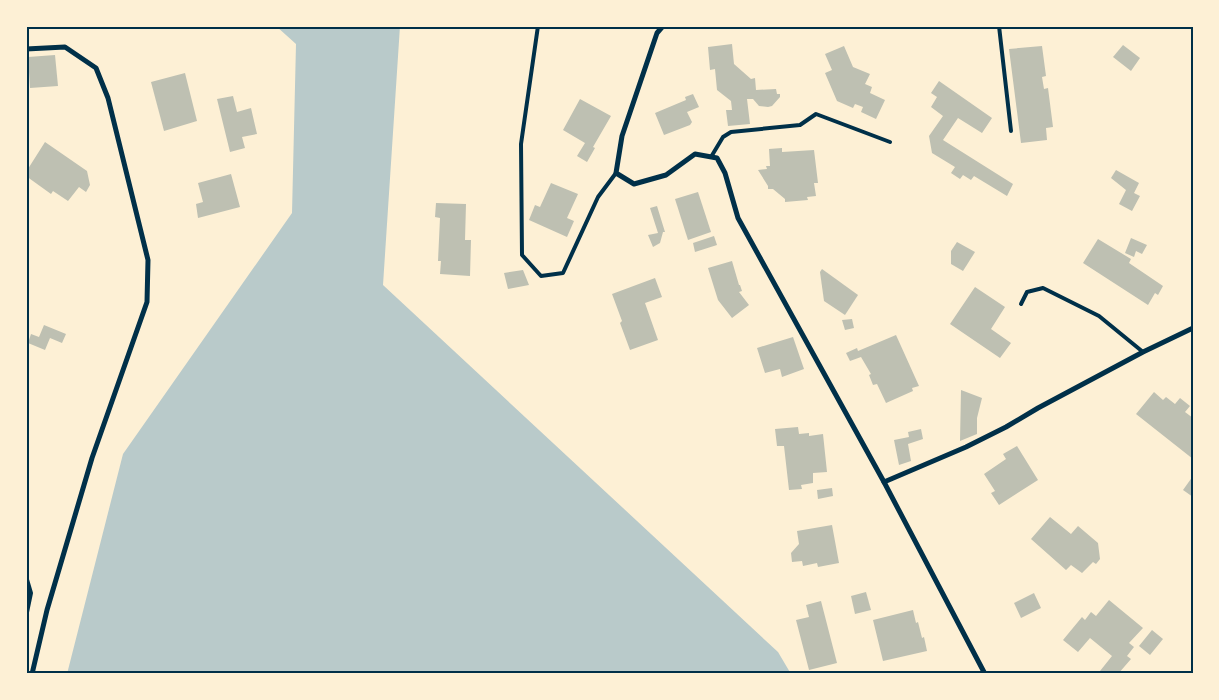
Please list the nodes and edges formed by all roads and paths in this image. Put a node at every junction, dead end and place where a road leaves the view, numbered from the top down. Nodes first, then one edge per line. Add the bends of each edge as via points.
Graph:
1 (538, 26) edge
2 (663, 26) edge
3 (999, 26) edge
4 (26, 49) edge
5 (1011, 131) dead end
6 (890, 142) dead end
7 (711, 157) junction
8 (616, 173) junction
9 (1020, 304) dead end
10 (1193, 328) edge
11 (1143, 352) junction
12 (884, 482) junction
13 (26, 576) edge
14 (26, 617) edge
15 (32, 674) edge
16 (985, 674) edge

1 - 8 lane via 521,144 522,255 541,276 563,273 598,198
2 - 8 street via 657,33 622,136
3 - 5 lane
4 - 15 street via 65,47 96,68 108,98 148,260 147,302 92,458 47,610
6 - 7 lane via 816,114 800,125 731,132 723,137
7 - 8 street via 694,154 666,175 634,184
7 - 12 street via 717,158 725,173 738,218
9 - 11 lane via 1027,292 1043,288 1099,316
10 - 11 street
11 - 12 street via 998,431
12 - 16 street
13 - 14 lane via 30,593

